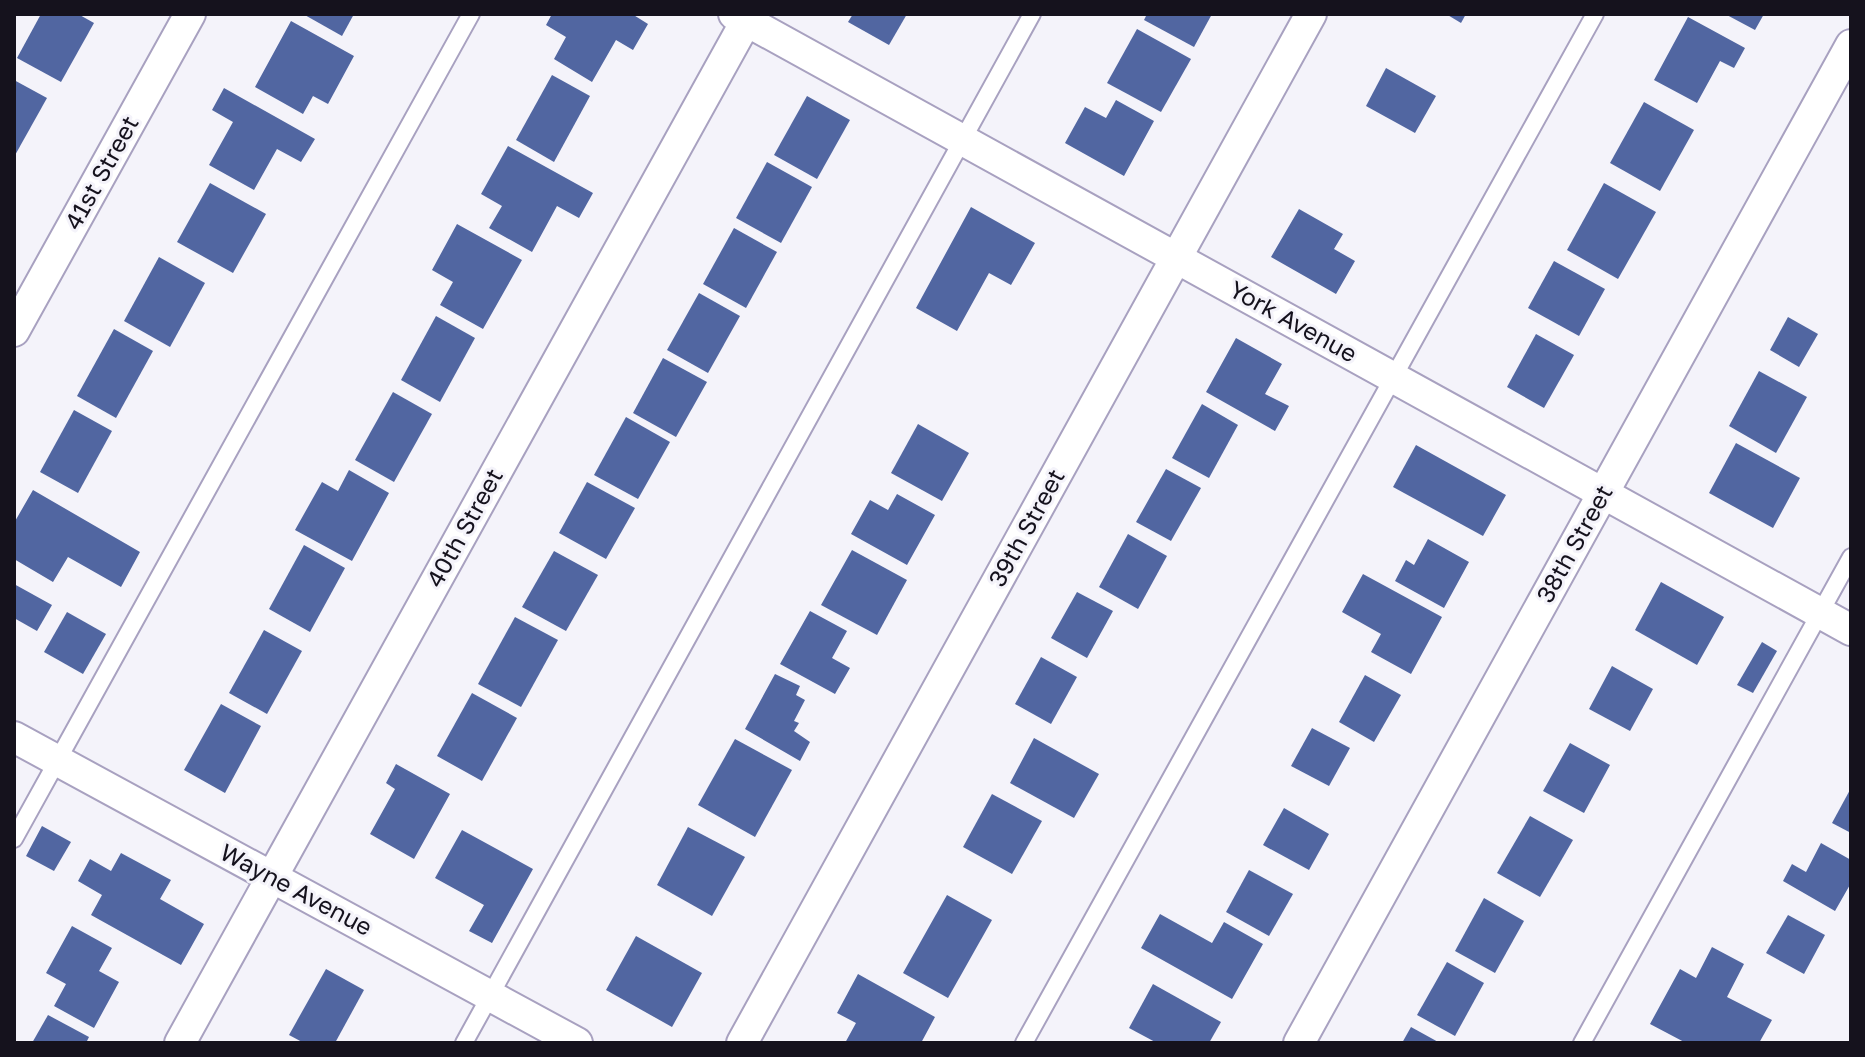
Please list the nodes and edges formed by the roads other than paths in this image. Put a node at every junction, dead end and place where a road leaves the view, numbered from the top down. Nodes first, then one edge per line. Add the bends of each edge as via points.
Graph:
1 (190, 14) edge
2 (471, 14) edge
3 (1032, 14) edge
4 (1311, 14) edge
5 (1595, 14) edge
6 (744, 16) edge
7 (1851, 45) edge
8 (963, 140) junction
9 (1177, 258) junction
10 (14, 331) edge
11 (1392, 377) junction
12 (1603, 493) junction
13 (1851, 557) edge
14 (1820, 613) junction
15 (1851, 630) edge
16 (14, 737) edge
17 (57, 761) junction
18 (14, 839) edge
19 (271, 878) junction
20 (490, 996) junction
21 (180, 1043) edge
22 (464, 1043) edge
23 (577, 1043) edge
24 (742, 1043) edge
25 (1024, 1043) edge
26 (1299, 1043) edge
27 (1582, 1043) edge

1 - 10 street, 41st Street
2 - 17 lane
3 - 8 lane
4 - 9 street, 39th Street
5 - 11 lane
6 - 8 street, York Avenue
6 - 19 street, 40th Street
7 - 12 street, 38th Street
8 - 9 street, York Avenue
8 - 20 lane
9 - 11 street, York Avenue
9 - 24 street, 39th Street
11 - 12 street, York Avenue
11 - 25 lane
12 - 14 street, York Avenue
12 - 26 street, 38th Street
13 - 14 lane
14 - 15 street, York Avenue
14 - 27 lane
16 - 17 street, Wayne Avenue
17 - 18 lane
17 - 19 street, Wayne Avenue
19 - 20 street, Wayne Avenue
19 - 21 street, 40th Street
20 - 22 lane
20 - 23 street, Wayne Avenue

